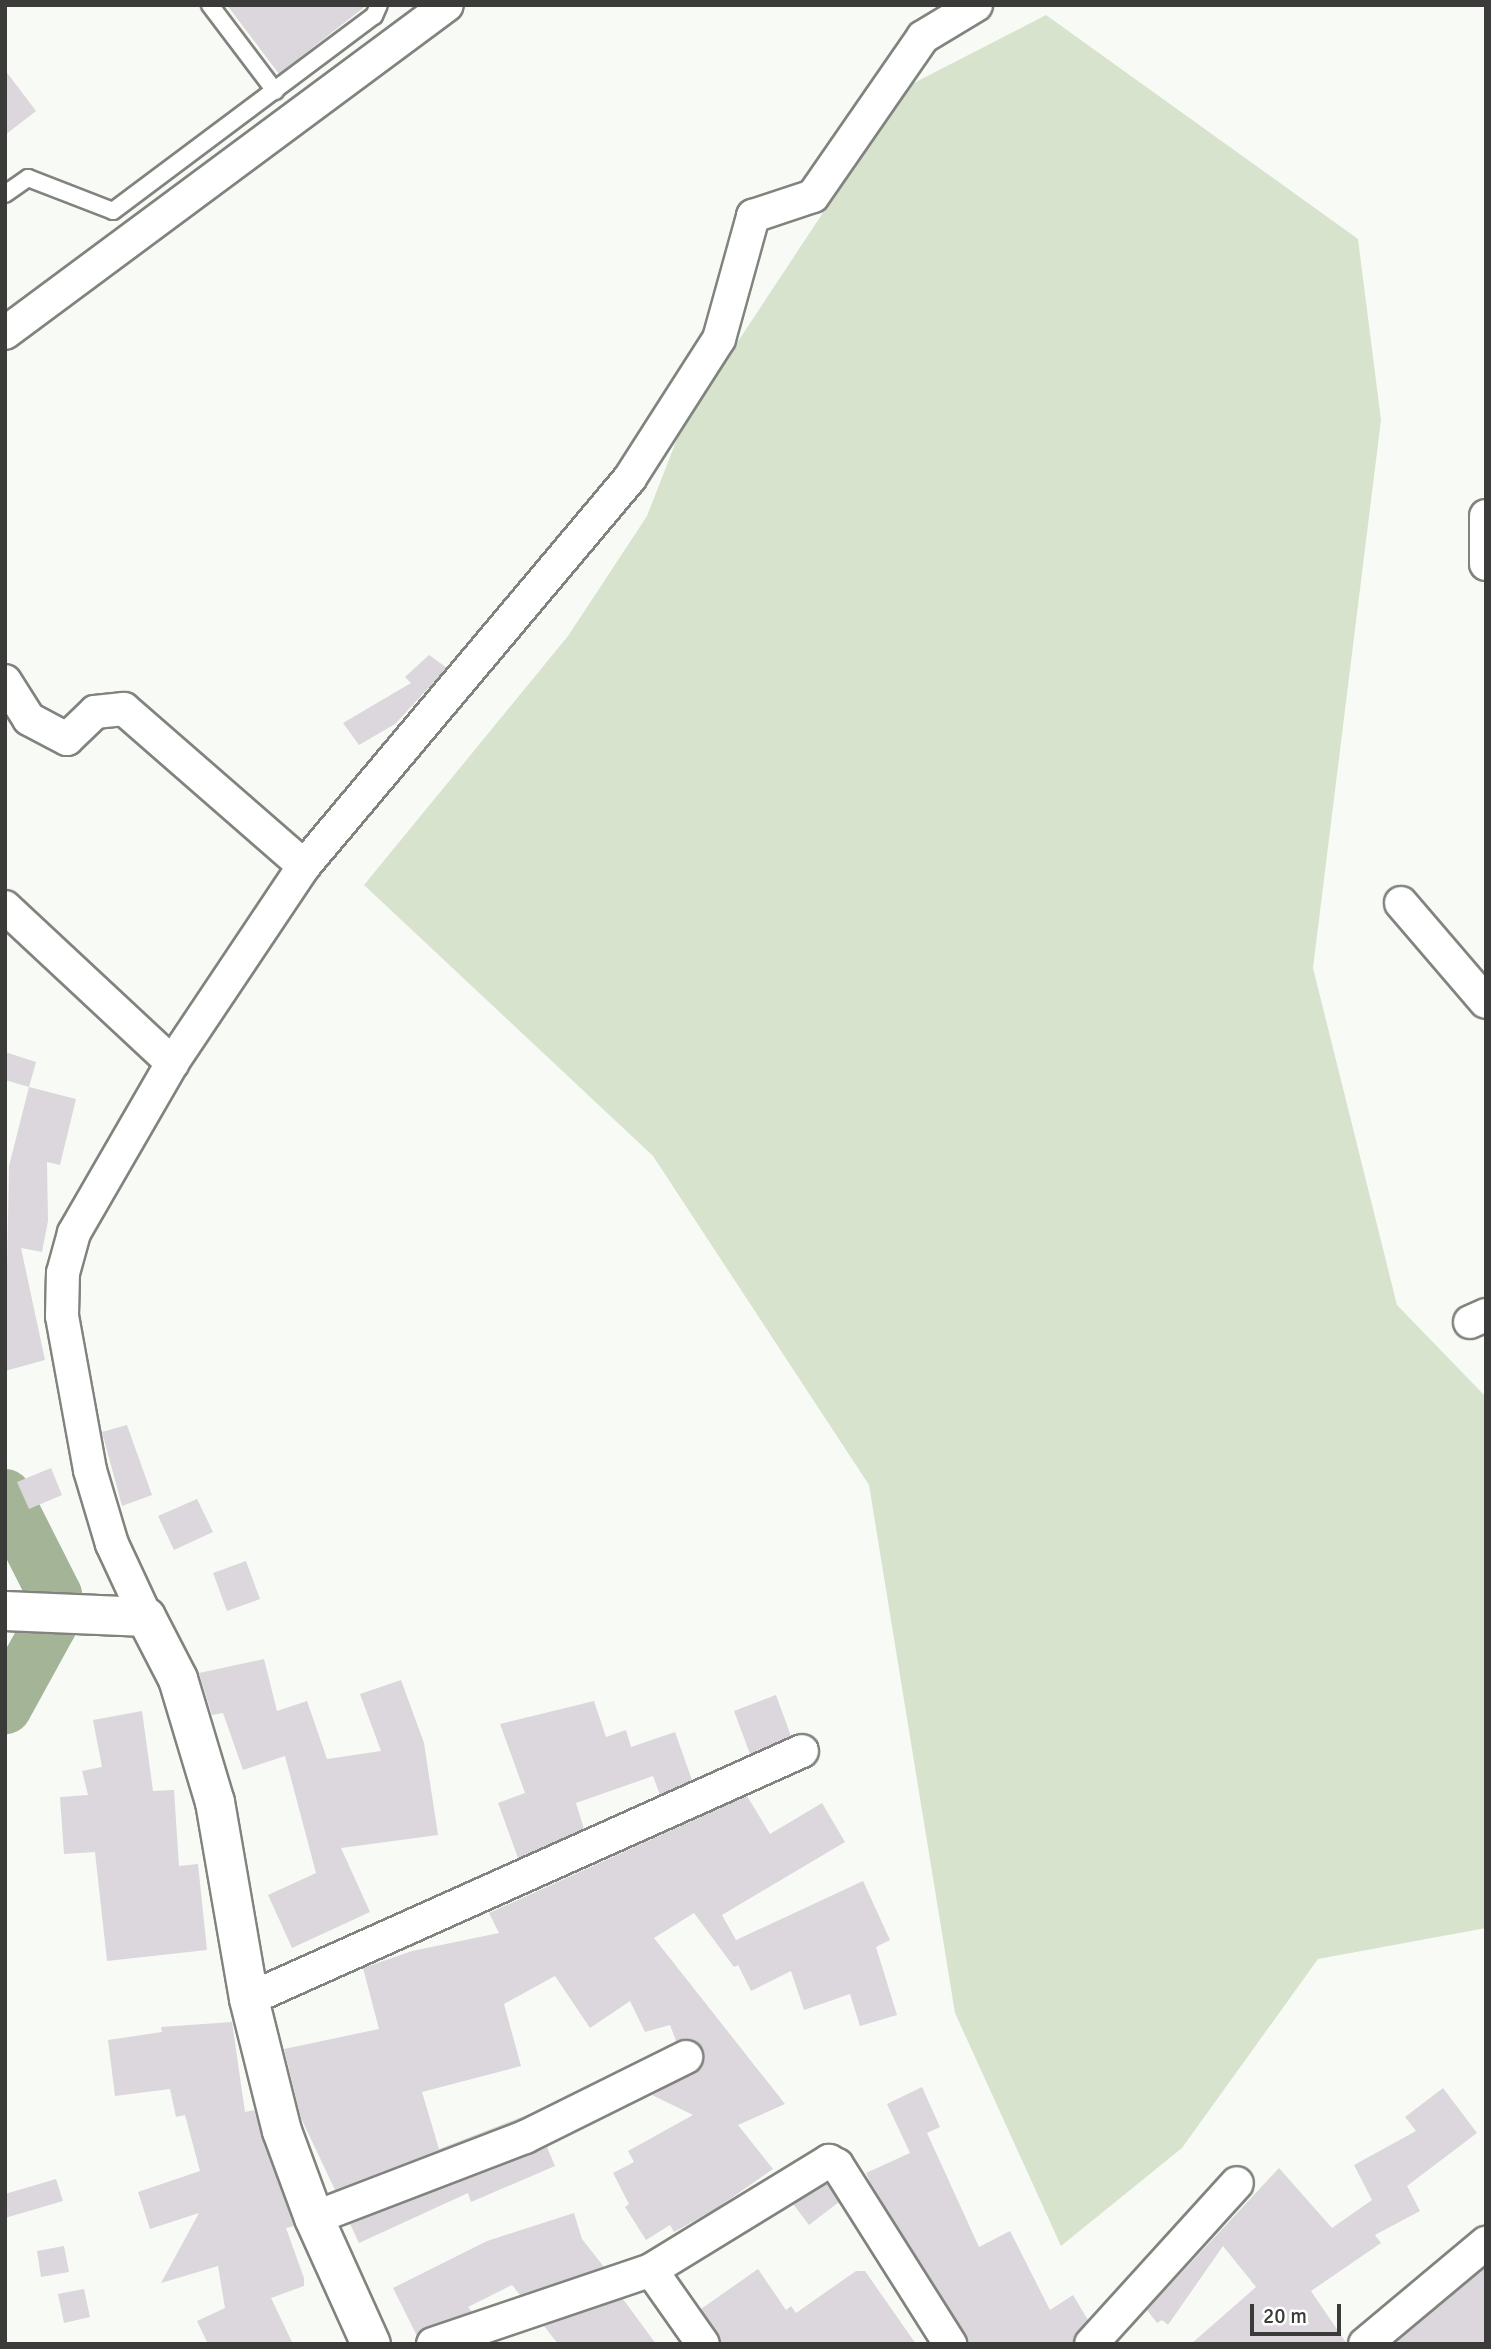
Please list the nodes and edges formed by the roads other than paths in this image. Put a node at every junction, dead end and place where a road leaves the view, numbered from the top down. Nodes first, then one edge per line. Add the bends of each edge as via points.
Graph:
1 (210, 5) edge
2 (379, 5) edge
3 (447, 5) edge
4 (976, 5) edge
5 (275, 91) junction
6 (5, 194) edge
7 (10, 322) edge
8 (1486, 516) edge
9 (1486, 564) edge
10 (5, 681) edge
11 (304, 866) junction
12 (1401, 903) dead end
13 (5, 907) edge
14 (1486, 1002) edge
15 (172, 1063) junction
16 (5, 1611) edge
17 (146, 1617) junction
18 (802, 1751) dead end
19 (249, 1999) junction
20 (685, 2057) dead end
21 (1237, 2183) dead end
22 (314, 2218) junction
23 (1486, 2243) edge
24 (651, 2270) junction
25 (371, 2344) edge
26 (433, 2344) edge
27 (703, 2344) edge
28 (950, 2344) edge
29 (1091, 2344) edge
30 (1365, 2344) edge

1 - 5 lane
2 - 5 lane via 374,16
3 - 7 street
4 - 11 street via 923,37 813,196 753,216 719,339 630,478
5 - 6 lane via 113,211 28,178
8 - 9 street
10 - 11 street via 29,719 67,739 95,712 124,709
11 - 15 street
12 - 14 street
13 - 15 street
15 - 17 street via 74,1233 63,1273 62,1316 90,1470 112,1544
16 - 17 street
17 - 19 street via 178,1679 215,1802
18 - 19 street
19 - 22 street via 282,2131
20 - 22 street via 525,2137
21 - 29 street
22 - 25 street
23 - 30 street
24 - 26 street
24 - 27 street
24 - 28 street via 829,2161 837,2165

